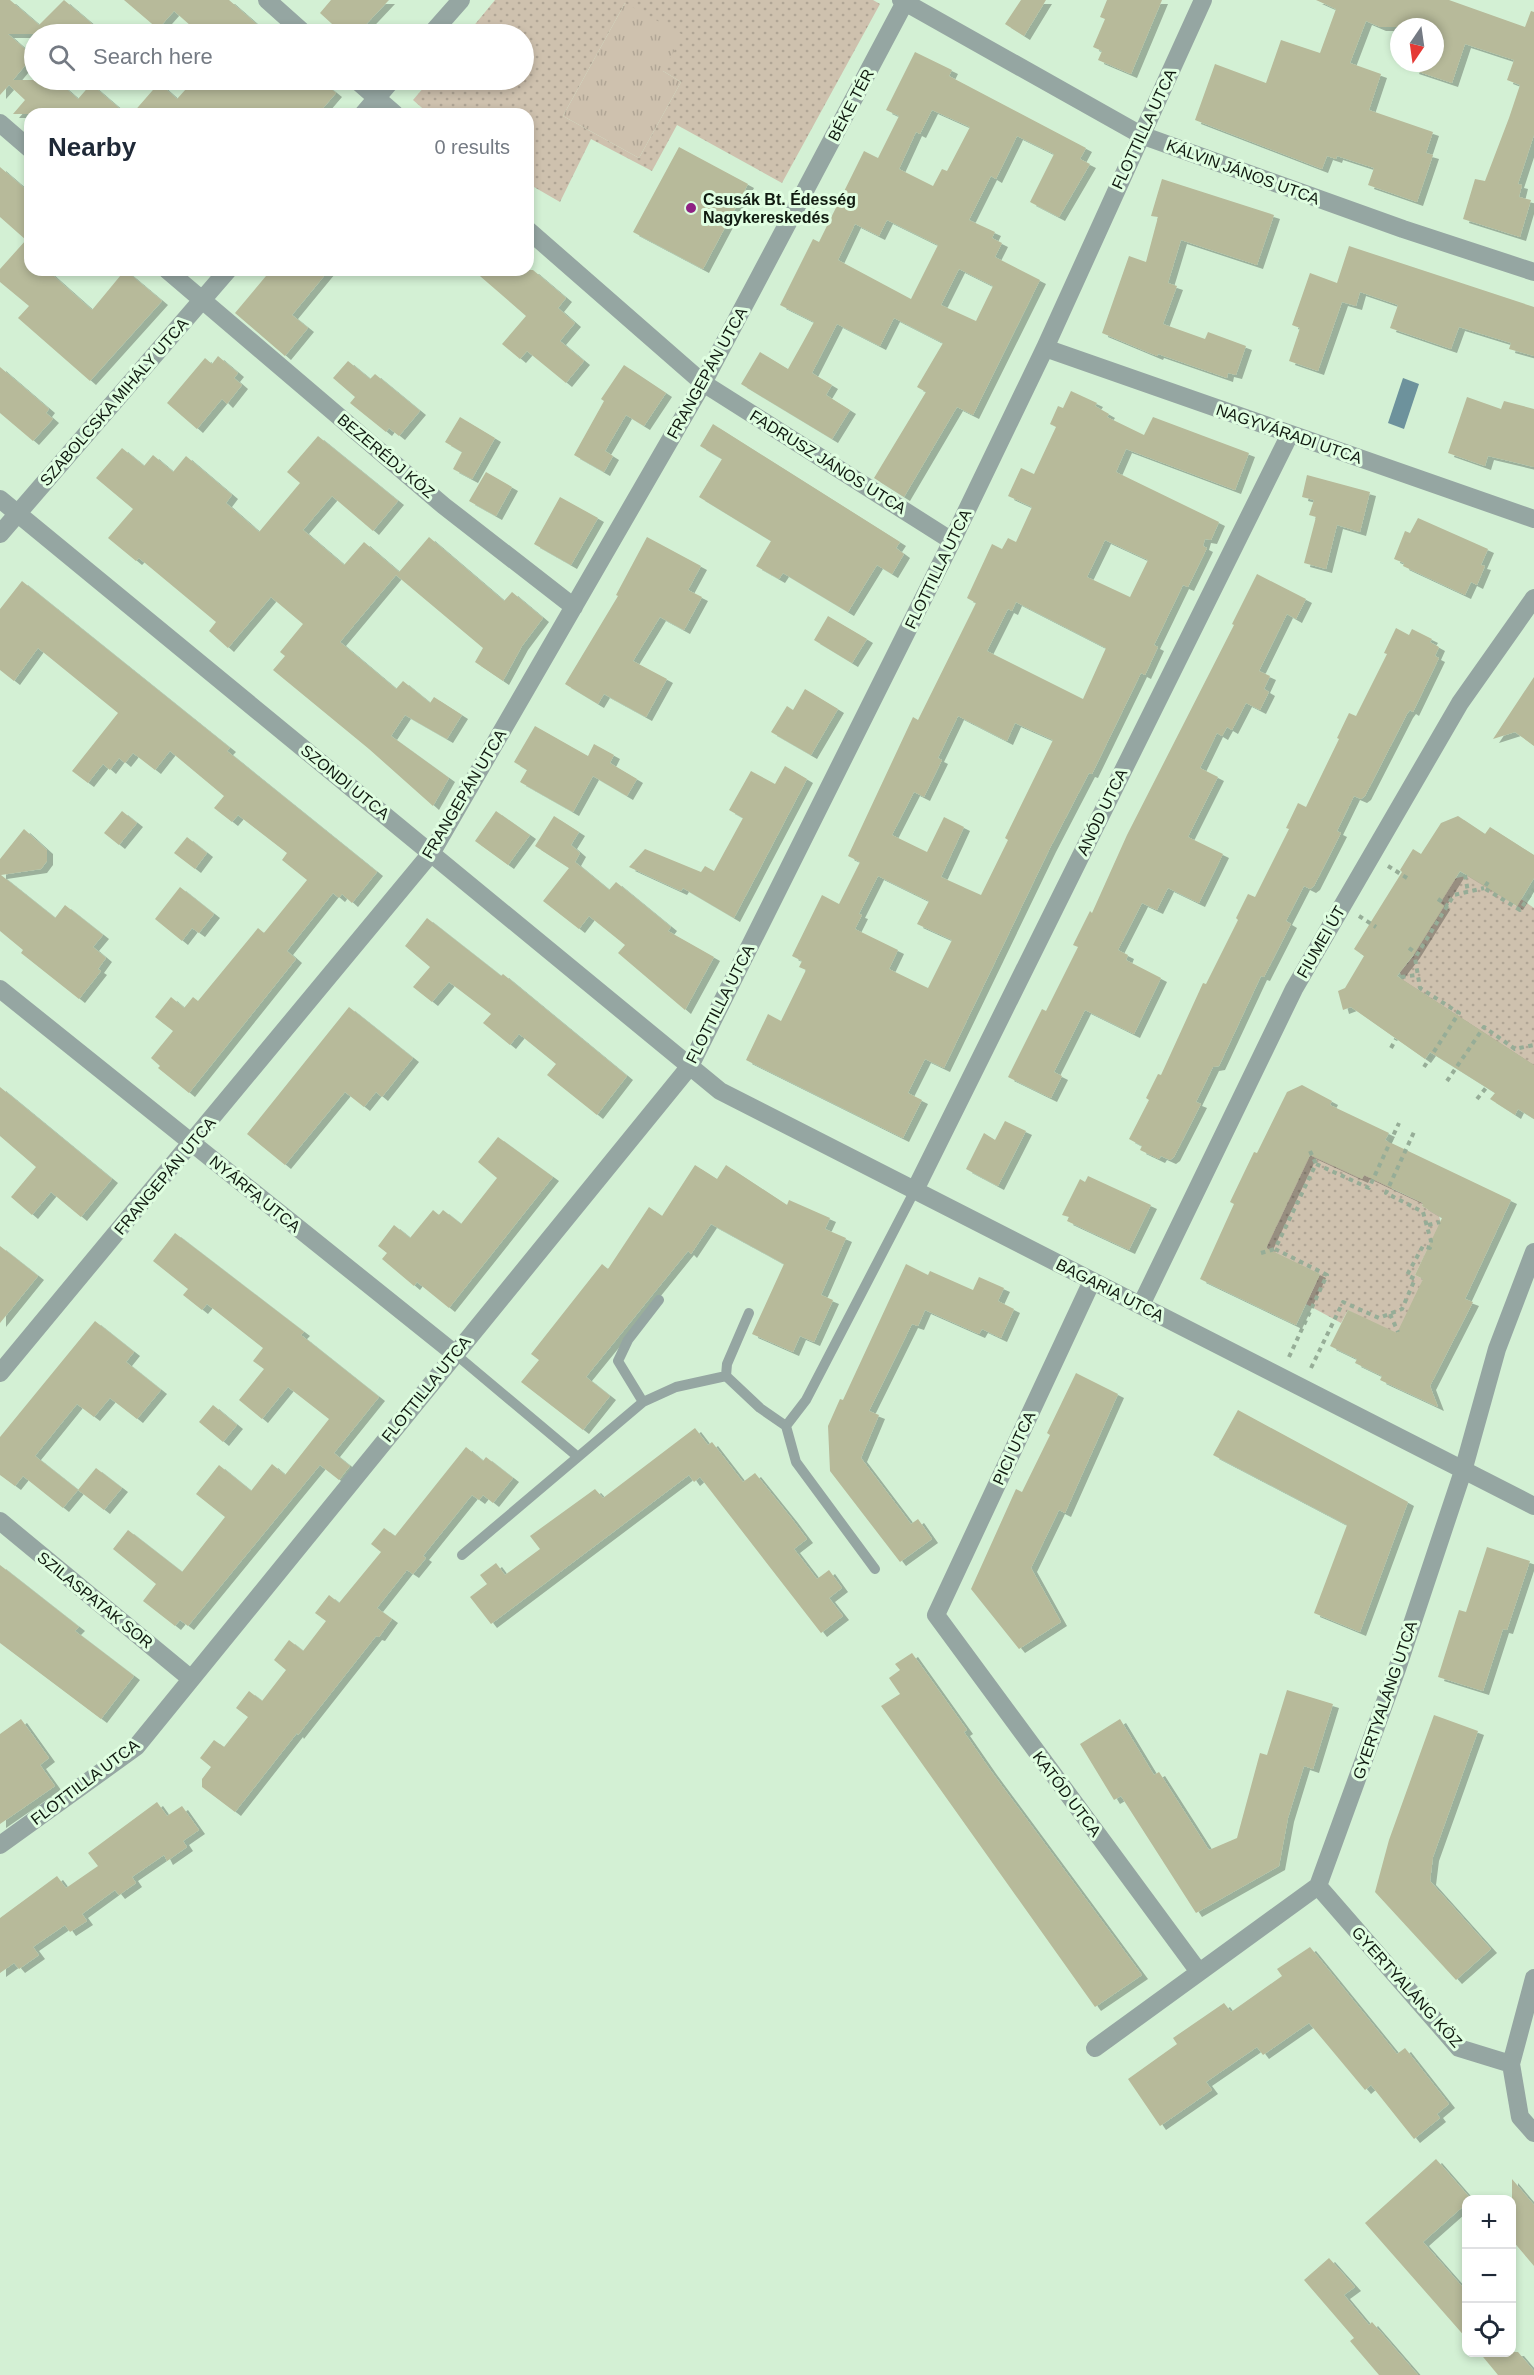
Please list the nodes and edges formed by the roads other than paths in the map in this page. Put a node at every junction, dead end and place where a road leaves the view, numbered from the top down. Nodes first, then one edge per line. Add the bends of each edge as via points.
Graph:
1 (267, 0) edge
2 (461, 0) edge
3 (1203, 0) edge
4 (903, 1) edge
5 (294, 24) edge
6 (440, 24) edge
7 (367, 90) edge
8 (383, 90) edge
9 (376, 98) junction
10 (368, 108) edge
11 (388, 108) edge
12 (0, 123) edge
13 (1141, 135) junction
14 (24, 145) edge
15 (795, 211) joint
16 (534, 235) edge
17 (1534, 272) edge
18 (173, 276) edge
19 (223, 276) edge
20 (202, 301) junction
21 (1045, 348) junction
22 (703, 383) junction
23 (1290, 434) junction
24 (0, 500) edge
25 (17, 514) junction
26 (1534, 519) edge
27 (0, 534) edge
28 (952, 541) junction
29 (1534, 598) edge
30 (574, 607) junction
31 (432, 852) junction
32 (0, 989) edge
33 (690, 1066) junction
34 (192, 1143) junction
35 (915, 1190) junction
36 (1534, 1252) edge
37 (1092, 1281) junction
38 (659, 1300) dead end
39 (1141, 1305) junction
40 (749, 1313) dead end
41 (454, 1353) junction
42 (0, 1373) edge
43 (726, 1377) junction
44 (643, 1402) junction
45 (786, 1426) junction
46 (578, 1456) junction
47 (1463, 1471) junction
48 (1534, 1506) edge
49 (0, 1521) edge
50 (462, 1555) dead end
51 (874, 1569) dead end
52 (936, 1615) joint
53 (190, 1678) junction
54 (0, 1845) edge
55 (1318, 1886) junction
56 (1199, 1972) junction
57 (1534, 1978) edge
58 (1095, 2048) dead end
59 (1511, 2064) junction
60 (1534, 2133) edge

1 - 5 street
2 - 6 street
3 - 13 street, FLOTTILLA UTCA
4 - 13 street, KÁLVIN JÁNOS UTCA
4 - 15 street, BÉKE TÉR
7 - 9 street
8 - 9 street
9 - 10 street
9 - 11 street
12 - 14 street
13 - 17 street, KÁLVIN JÁNOS UTCA
13 - 21 street, FLOTTILLA UTCA
15 - 22 street, FRANGEPÁN UTCA
16 - 22 street
18 - 20 street, BEZERÉDJ KÖZ
19 - 20 street, SZABOLCSKA MIHÁLY UTCA
20 - 25 street, SZABOLCSKA MIHÁLY UTCA
20 - 30 street, BEZERÉDJ KÖZ via 444,506
21 - 23 street, NAGYVÁRADI UTCA
21 - 28 street, FLOTTILLA UTCA
22 - 28 street, FADRUSZ JÁNOS UTCA
22 - 30 street, FRANGEPÁN UTCA
23 - 26 street, NAGYVÁRADI UTCA
23 - 35 street, ANÓD UTCA
24 - 25 street, SZONDI UTCA
25 - 27 street, SZABOLCSKA MIHÁLY UTCA
25 - 31 street, SZONDI UTCA
28 - 33 street, FLOTTILLA UTCA
29 - 39 street, FIUMEI ÚT via 1460,703 1294,989
30 - 31 street, FRANGEPÁN UTCA
31 - 33 street, SZONDI UTCA
31 - 34 street, FRANGEPÁN UTCA
32 - 34 street, NYÁRFA UTCA
33 - 35 street, BAGARIA UTCA via 720,1091
33 - 41 street, FLOTTILLA UTCA
34 - 41 street, NYÁRFA UTCA
34 - 42 street, FRANGEPÁN UTCA
35 - 37 street, BAGARIA UTCA
35 - 45 lane via 806,1400
36 - 47 street, GYERTYALÁNG UTCA via 1497,1349
37 - 39 street, BAGARIA UTCA
37 - 52 street, PICI UTCA
38 - 44 lane via 628,1340 618,1361
39 - 47 street, BAGARIA UTCA
40 - 43 lane via 727,1364
41 - 46 lane
41 - 53 street, FLOTTILLA UTCA
43 - 44 lane via 676,1387
43 - 45 lane
44 - 46 lane
45 - 51 lane via 796,1462
46 - 50 lane
47 - 48 street, BAGARIA UTCA
47 - 55 street, GYERTYALÁNG UTCA via 1397,1669
49 - 53 street, SZILASPATAK SOR
52 - 56 street, KATÓD UTCA
53 - 54 street, FLOTTILLA UTCA via 136,1747
55 - 56 street
55 - 59 street, GYERTYALÁNG KÖZ via 1459,2048
56 - 58 street
57 - 59 street
59 - 60 street via 1520,2117

